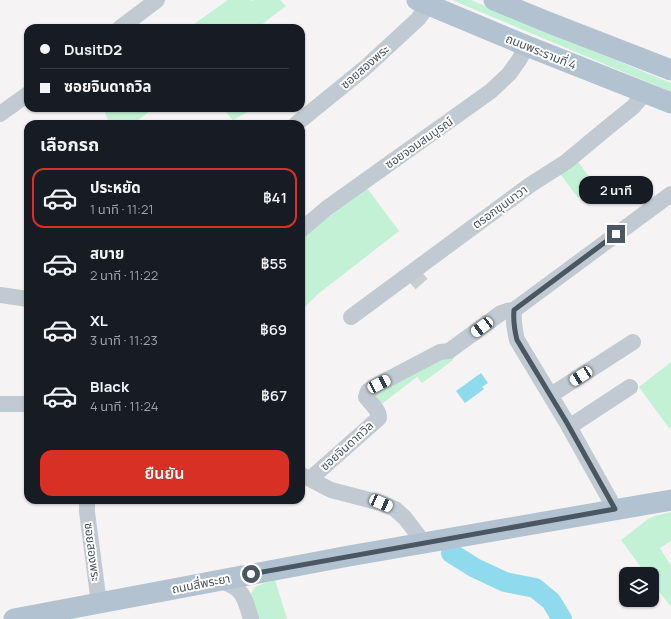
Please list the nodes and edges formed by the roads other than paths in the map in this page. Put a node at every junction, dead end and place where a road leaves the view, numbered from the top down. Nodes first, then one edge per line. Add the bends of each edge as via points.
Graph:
1 (157, 0) edge
2 (494, 0) edge
3 (423, 2) edge
4 (125, 24) edge
5 (527, 46) junction
6 (649, 62) junction
7 (671, 70) edge
8 (671, 74) edge
9 (645, 93) junction
10 (24, 97) edge
11 (669, 103) edge
12 (0, 114) edge
13 (301, 120) edge
14 (671, 194) edge
15 (305, 227) edge
16 (0, 295) edge
17 (24, 298) edge
18 (514, 310) junction
19 (351, 317) dead end
20 (633, 342) dead end
21 (630, 387) dead end
22 (551, 396) junction
23 (0, 404) edge
24 (24, 404) edge
25 (569, 427) junction
26 (306, 476) edge
27 (671, 500) edge
28 (87, 504) edge
29 (615, 509) junction
30 (424, 542) junction
31 (254, 574) junction
32 (218, 580) junction
33 (245, 599) junction
34 (99, 604) junction
35 (14, 619) edge
36 (251, 619) edge

1 - 4 street
2 - 6 main road
3 - 5 main road, ถนนพระรามที่ 4
3 - 13 street, ซอยสองพระ via 418,19 366,68
5 - 9 main road, ถนนพระรามที่ 4
5 - 15 street, ซอยจอมสมบูรณ์ via 509,74 491,91 327,208
6 - 7 main road
6 - 8 main road
9 - 11 main road, ถนนพระรามที่ 4
9 - 19 street, ตรอกขุนนาวา via 633,107 566,162 530,185
10 - 12 street
14 - 18 street, ซอยจินดาถวิล
16 - 17 street
18 - 22 street via 517,340
18 - 26 street, ซอยจินดาถวิล via 501,313 450,351 440,352 368,391 366,397 378,412 379,418
20 - 22 street
21 - 25 street
22 - 25 street
23 - 24 street
25 - 29 street
26 - 30 street via 331,490 395,509
27 - 29 main road, ถนนสี่พระยา
28 - 34 street, ซอยสองพระ
29 - 30 main road, ถนนสี่พระยา
30 - 31 main road, ถนนสี่พระยา
31 - 32 main road, ถนนสี่พระยา
31 - 33 street via 245,587
32 - 33 street via 235,587
32 - 34 main road, ถนนสี่พระยา
33 - 36 street
34 - 35 main road, ถนนสี่พระยา

